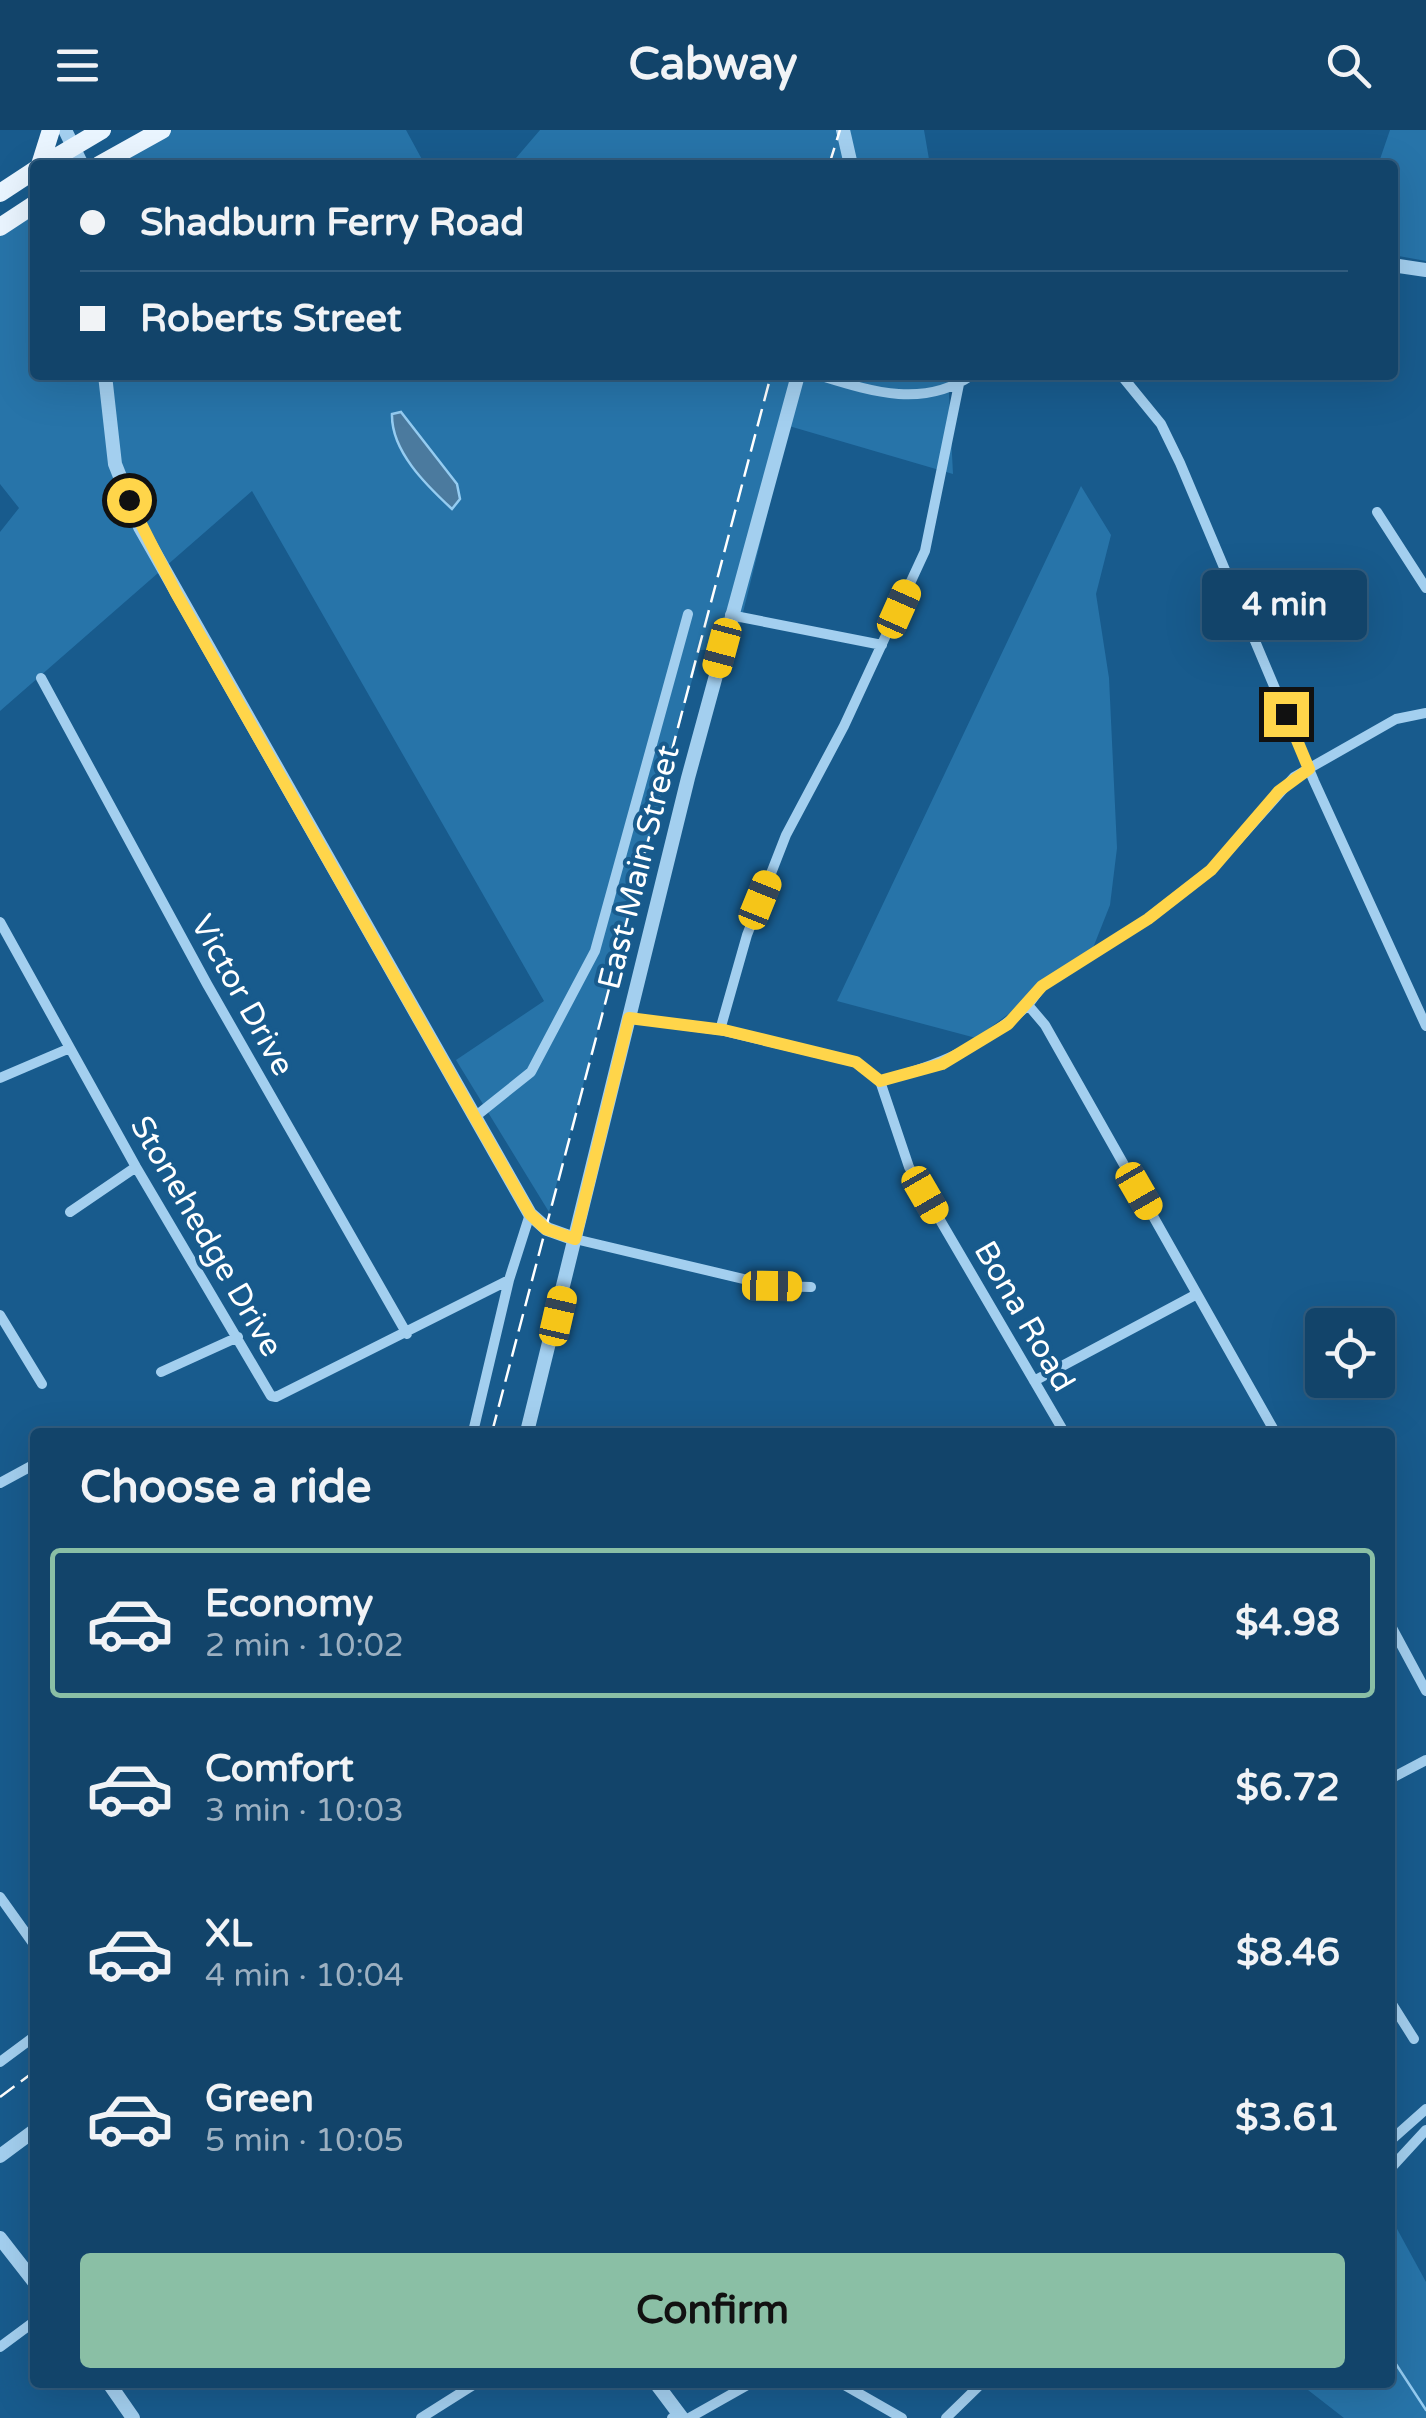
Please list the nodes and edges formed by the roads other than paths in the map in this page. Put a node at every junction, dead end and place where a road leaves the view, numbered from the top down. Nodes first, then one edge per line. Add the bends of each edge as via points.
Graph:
1 (51, 130) edge
2 (102, 130) edge
3 (162, 130) edge
4 (843, 130) edge
5 (70, 138) edge
6 (42, 160) edge
7 (46, 160) edge
8 (112, 160) edge
9 (849, 160) edge
10 (30, 173) edge
11 (0, 193) edge
12 (30, 208) edge
13 (0, 227) edge
14 (1398, 267) edge
15 (1426, 270) edge
16 (106, 380) edge
17 (797, 380) edge
18 (837, 380) edge
19 (965, 380) edge
20 (1126, 380) edge
21 (959, 384) junction
22 (1377, 512) dead end
23 (1426, 588) edge
24 (688, 614) dead end
25 (730, 616) junction
26 (882, 645) junction
27 (41, 678) dead end
28 (1426, 713) edge
29 (1309, 769) junction
30 (0, 922) edge
31 (1028, 1005) junction
32 (629, 1018) junction
33 (1426, 1026) edge
34 (720, 1030) junction
35 (70, 1048) junction
36 (0, 1078) edge
37 (880, 1081) junction
38 (476, 1116) junction
39 (136, 1167) junction
40 (70, 1212) dead end
41 (530, 1214) junction
42 (575, 1239) junction
43 (509, 1280) junction
44 (811, 1287) dead end
45 (1197, 1294) junction
46 (0, 1315) edge
47 (4, 1333) edge
48 (407, 1334) junction
49 (238, 1338) junction
50 (161, 1372) dead end
51 (1034, 1381) junction
52 (42, 1384) dead end
53 (474, 1428) edge
54 (528, 1428) edge
55 (1062, 1428) edge
56 (1274, 1428) edge
57 (30, 1467) edge
58 (0, 1483) edge
59 (1395, 1633) edge
60 (1426, 1691) edge
61 (1426, 1760) edge
62 (1395, 1776) edge
63 (0, 1897) edge
64 (30, 1939) edge
65 (1395, 2009) edge
66 (1414, 2039) dead end
67 (30, 2040) edge
68 (0, 2062) edge
69 (1426, 2110) edge
70 (1426, 2130) edge
71 (30, 2134) edge
72 (1395, 2137) edge
73 (0, 2156) edge
74 (1395, 2164) edge
75 (0, 2238) edge
76 (30, 2277) edge
77 (30, 2325) edge
78 (0, 2347) edge
79 (112, 2388) edge
80 (469, 2388) edge
81 (660, 2388) edge
82 (742, 2388) edge
83 (850, 2388) edge
84 (977, 2388) edge
85 (428, 2416) edge
86 (133, 2418) edge
87 (685, 2418) edge
88 (902, 2418) edge
89 (946, 2418) edge

1 - 6 main road
2 - 5 main road
3 - 8 main road
4 - 9 street
5 - 7 main road
10 - 11 main road
12 - 13 main road
14 - 15 street
16 - 38 street via 114,464 140,527
17 - 25 street, East Main Street
18 - 21 street via 898,396
19 - 21 street
20 - 29 street via 1161,424 1180,464
21 - 26 street via 925,551
22 - 23 street
24 - 38 street via 595,951 540,1059 519,1085
25 - 26 street
25 - 32 street, East Main Street
26 - 34 street via 786,834 746,935
27 - 48 street, Victor Drive
28 - 29 street via 1396,718
29 - 31 street via 1279,791 1211,870 1042,986
29 - 33 street
30 - 35 street, Stonehedge Drive
31 - 37 street via 942,1064
31 - 45 street
32 - 34 street
32 - 42 street, East Main Street
34 - 37 street via 856,1062
35 - 36 street
35 - 39 street, Stonehedge Drive
37 - 51 street, Bona Road via 909,1167
38 - 41 street
39 - 40 street
39 - 49 street, Stonehedge Drive
41 - 42 street via 546,1229
41 - 43 street
42 - 44 street via 772,1286
42 - 54 street, East Main Street
43 - 48 street, Stonehedge Drive
43 - 53 street
45 - 51 street
45 - 56 street
46 - 47 street
47 - 52 street
48 - 49 street, Stonehedge Drive via 276,1398
49 - 50 street
51 - 55 street, Bona Road
57 - 58 street
59 - 60 street
61 - 62 street
63 - 64 street
65 - 66 street
67 - 68 street
69 - 72 street
70 - 74 street
71 - 73 street
75 - 76 street
77 - 78 street
79 - 86 street
80 - 85 street
81 - 87 street
82 - 87 street
83 - 88 street
84 - 89 street

